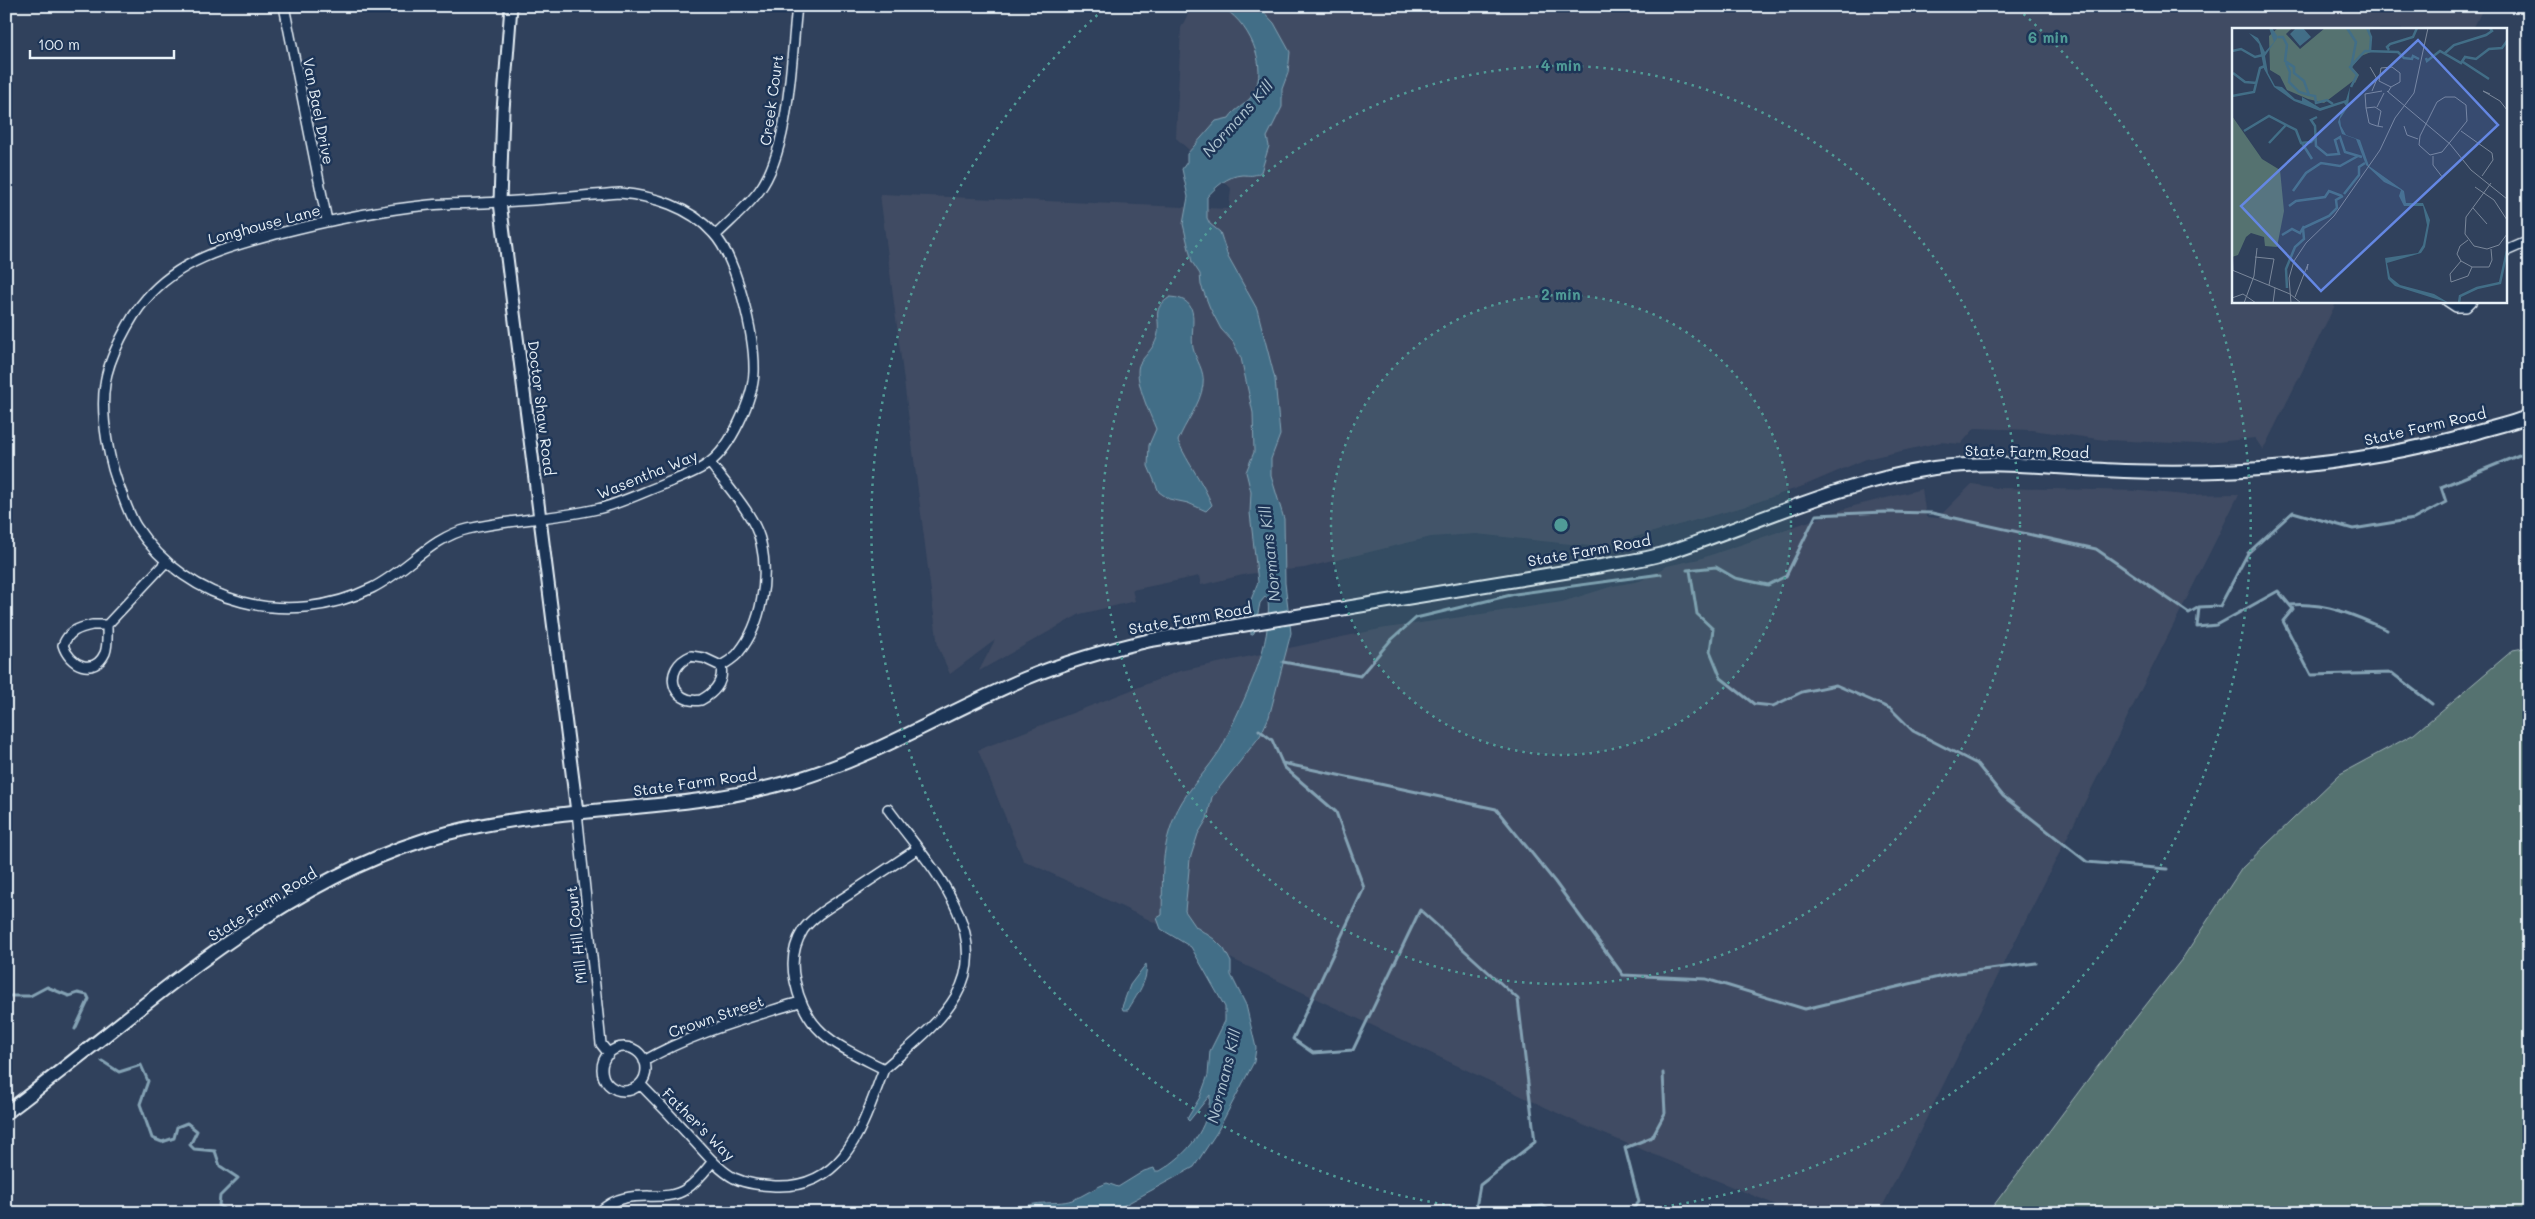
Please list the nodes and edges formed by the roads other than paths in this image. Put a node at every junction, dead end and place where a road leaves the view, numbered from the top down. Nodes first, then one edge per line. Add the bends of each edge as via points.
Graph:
1 (284, 6) edge
2 (511, 6) edge
3 (797, 6) edge
4 (500, 202) junction
5 (327, 221) junction
6 (716, 235) junction
7 (2529, 241) edge
8 (2508, 250) edge
9 (2448, 302) edge
10 (2471, 302) edge
11 (2529, 416) edge
12 (710, 463) junction
13 (540, 516) junction
14 (166, 562) junction
15 (107, 625) junction
16 (721, 666) junction
17 (888, 809) dead end
18 (577, 812) junction
19 (917, 849) junction
20 (799, 1002) junction
21 (609, 1054) junction
22 (644, 1060) junction
23 (884, 1069) junction
24 (640, 1084) junction
25 (6, 1113) edge
26 (713, 1161) junction
27 (598, 1213) edge

1 - 5 street, Van Bael Drive
2 - 4 street, Doctor Shaw Road
3 - 6 street, Creek Court via 777,159 759,191
4 - 5 street, Longhouse Lane via 429,205
4 - 6 street, Wasentha Way via 620,193 646,195 678,208
4 - 13 street, Doctor Shaw Road
5 - 14 street, Longhouse Lane via 204,255 166,279 124,330 105,382 105,422 115,479 134,523
6 - 12 street, Wasentha Way via 738,280 748,320 754,375 746,411
7 - 8 street
9 - 10 street via 2466,308
11 - 18 main road, State Farm Road via 2439,442 2305,466 2182,472 2011,464 1934,468 1830,493 1665,553 1151,640 1079,658 1022,680 833,768 792,782 734,796
12 - 13 street, Wasentha Way via 601,508
12 - 16 street via 753,525 761,542 764,576 762,601 750,636 738,654
13 - 14 street, Longhouse Lane via 463,530 374,587 315,607 282,609 232,601 187,579
13 - 18 street, Doctor Shaw Road
14 - 15 street
15 - 15 street via 106,650 95,664 79,666 66,654 63,645 70,632 85,626
16 - 16 street via 696,656 684,659 673,674 675,689 686,699 701,700 717,686
17 - 19 street
18 - 21 street, Mill Hill Court via 601,1044
18 - 25 main road, State Farm Road via 501,822 409,844 329,880 276,910 202,962
19 - 20 street via 823,912 804,930 794,948 793,971
19 - 23 street via 960,912 969,943 966,974 956,996 935,1024
20 - 22 street, Crown Street via 704,1032
20 - 23 street via 821,1034
21 - 22 street via 628,1048
21 - 24 street via 602,1066 609,1085 622,1091
22 - 24 street via 645,1072
23 - 26 street, Father's Way via 858,1136 840,1162 819,1177 788,1186 758,1185 734,1178
24 - 26 street, Father's Way
26 - 27 street via 685,1190 670,1195 624,1198

